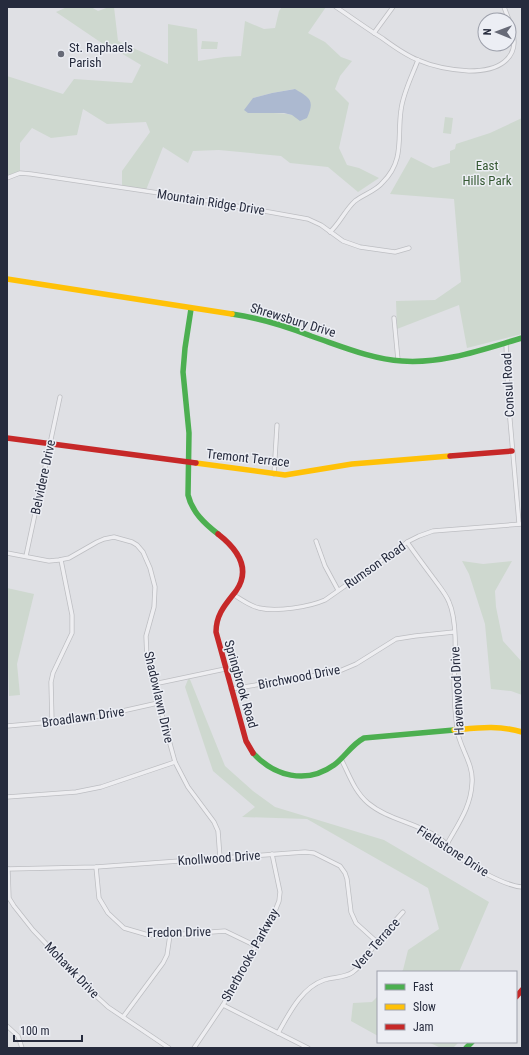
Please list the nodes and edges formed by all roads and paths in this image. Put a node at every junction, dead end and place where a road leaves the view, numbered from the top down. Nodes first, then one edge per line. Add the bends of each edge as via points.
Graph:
1 (336, 7) edge
2 (393, 7) edge
3 (374, 32) junction
4 (512, 52) edge
5 (418, 60) junction
6 (7, 178) edge
7 (330, 232) junction
8 (409, 248) dead end
9 (7, 279) edge
10 (191, 309) junction
11 (394, 318) dead end
12 (522, 338) edge
13 (506, 343) junction
14 (398, 360) junction
15 (60, 397) dead end
16 (277, 425) dead end
17 (7, 438) edge
18 (51, 445) junction
19 (512, 451) junction
20 (189, 463) junction
21 (274, 474) junction
22 (520, 523) edge
23 (316, 541) dead end
24 (407, 542) junction
25 (7, 553) edge
26 (26, 556) junction
27 (61, 560) junction
28 (338, 590) junction
29 (234, 595) junction
30 (454, 632) junction
31 (225, 669) junction
32 (154, 684) junction
33 (231, 689) junction
34 (158, 703) junction
35 (52, 722) junction
36 (7, 726) edge
37 (457, 730) junction
38 (522, 732) edge
39 (341, 759) junction
40 (175, 762) junction
41 (7, 797) edge
42 (447, 844) junction
43 (272, 854) junction
44 (220, 858) junction
45 (96, 867) junction
46 (7, 869) edge
47 (522, 886) edge
48 (403, 912) dead end
49 (170, 935) junction
50 (377, 942) junction
51 (256, 946) junction
52 (223, 1005) junction
53 (123, 1017) junction
54 (7, 1026) edge
55 (278, 1033) junction
56 (22, 1048) edge
57 (169, 1048) edge
58 (194, 1048) edge
59 (308, 1048) edge

1 - 3 street
2 - 3 street
3 - 5 street via 400,51
4 - 5 street via 498,67 475,71 441,67
5 - 7 street via 404,97 398,156 393,169 383,182 355,201
6 - 7 street, Mountain Ridge Drive via 20,173 31,174 186,197 308,219
7 - 8 street, Mountain Ridge Drive via 343,241 360,247 395,252
9 - 10 street, Shrewsbury Drive
10 - 14 street, Shrewsbury Drive via 258,319 354,352
10 - 20 street, Springbrook Road via 183,373 188,416
11 - 14 street
12 - 13 street, Shrewsbury Drive
13 - 14 street, Shrewsbury Drive via 452,357
13 - 19 street, Consul Road
15 - 18 street, Belvidere Drive
16 - 21 street
17 - 18 street, Tremont Terrace
18 - 20 street, Tremont Terrace
18 - 26 street, Belvidere Drive
19 - 21 street, Tremont Terrace via 352,464 301,473
19 - 22 street, Consul Road
20 - 21 street, Tremont Terrace
20 - 29 street, Springbrook Road via 187,494 193,508 208,526 232,545 240,558 242,577
22 - 24 street, Rumson Road via 434,531
23 - 28 street via 325,566
24 - 28 street, Rumson Road
24 - 30 street, Havenwood Drive via 450,603
25 - 26 street, Shadowlawn Drive
26 - 27 street, Shadowlawn Drive via 49,561
27 - 32 street, Shadowlawn Drive via 96,542 114,538 132,542 143,552 155,587 154,607 146,636 147,660
27 - 35 street via 72,615 72,633 53,672
28 - 29 street, Rumson Road via 319,602 283,608 259,608
29 - 31 street, Springbrook Road via 222,609 216,626 216,640
30 - 33 street, Birchwood Drive via 396,639 356,664 337,672
30 - 37 street, Havenwood Drive
31 - 32 street
31 - 33 street, Springbrook Road
32 - 34 street, Shadowlawn Drive
33 - 39 street, Springbrook Road via 248,749 267,767 281,773 302,776 325,770
34 - 35 street, Broadlawn Drive via 100,716
34 - 40 street, Shadowlawn Drive
35 - 36 street, Broadlawn Drive
37 - 38 street, Springbrook Road via 486,727 508,728
37 - 39 street, Springbrook Road via 364,738 349,748
37 - 42 street, Havenwood Drive via 473,781 466,811
39 - 42 street, Fieldstone Drive via 355,788 369,804 419,827
40 - 41 street via 101,788
40 - 44 street, Shadowlawn Drive via 188,787 214,822 219,836
42 - 47 street, Fieldstone Drive via 452,852 464,861 505,883
43 - 44 street, Knollwood Drive
43 - 50 street, Knollwood Drive via 314,853 340,866 347,879 353,917 360,929
43 - 51 street, Sherbrooke Parkway via 280,892 279,901
44 - 45 street, Knollwood Drive
45 - 46 street, Knollwood Drive
45 - 49 street, Fredon Drive via 99,898 116,921 124,928 148,935
46 - 53 street, Mohawk Drive via 8,898 14,906 33,930 95,995
48 - 50 street, Vere Terrace
49 - 51 street, Fredon Drive via 225,931
49 - 53 street via 163,963
50 - 55 street, Vere Terrace via 354,971 323,980 304,994
51 - 52 street, Sherbrooke Parkway
52 - 55 street
52 - 58 street, Sherbrooke Parkway
53 - 57 street, Mohawk Drive
54 - 56 street via 18,1036
55 - 59 street

